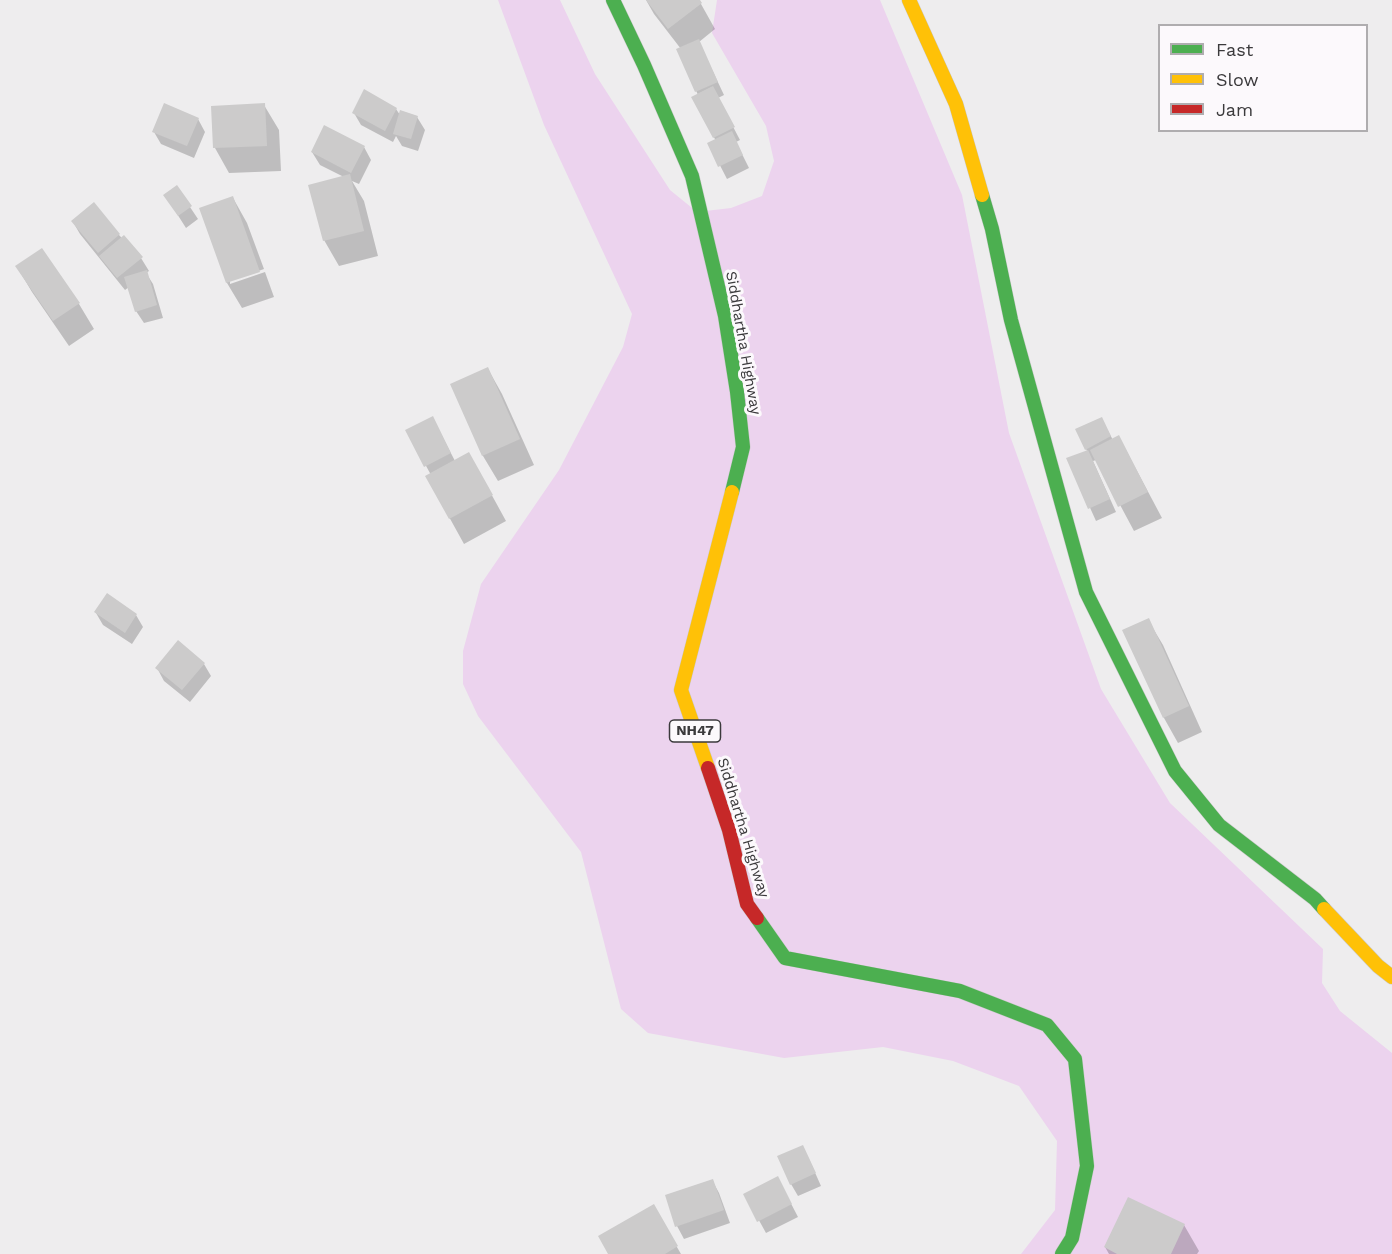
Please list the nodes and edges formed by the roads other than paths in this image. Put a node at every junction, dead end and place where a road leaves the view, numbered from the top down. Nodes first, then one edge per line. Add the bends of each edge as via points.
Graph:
1 (613, 0) edge
2 (909, 0) edge
3 (1392, 976) edge
4 (1062, 1254) edge

1 - 4 main road, Siddhartha Highway / NH47 via 692,176 725,316 737,392 743,447 681,690 729,830 747,904 785,958 960,992 1047,1026 1075,1059 1087,1166 1072,1238
2 - 3 main road via 957,104 1086,592 1175,771 1219,825 1315,899

